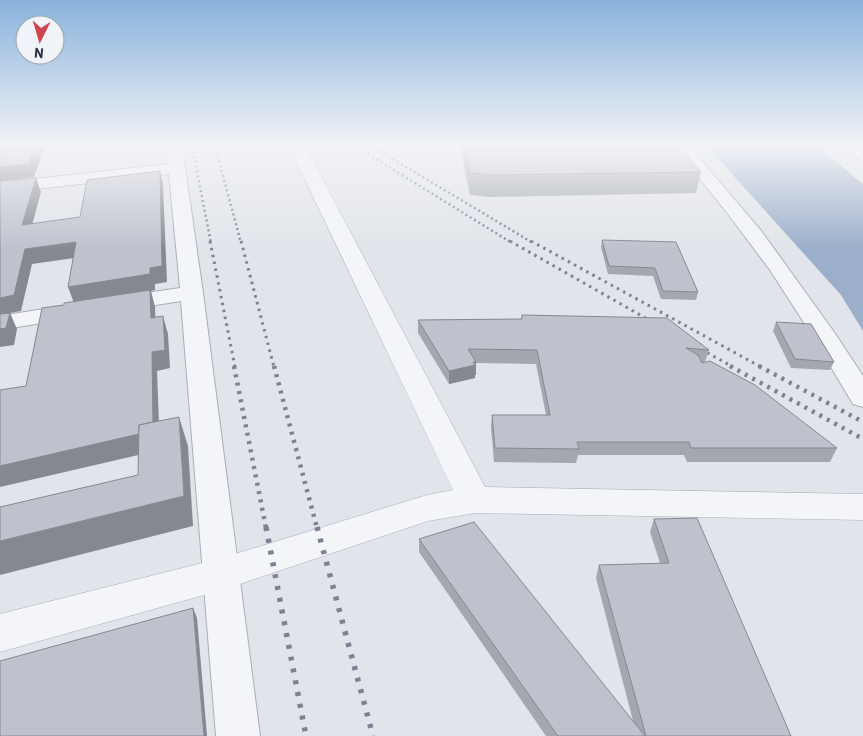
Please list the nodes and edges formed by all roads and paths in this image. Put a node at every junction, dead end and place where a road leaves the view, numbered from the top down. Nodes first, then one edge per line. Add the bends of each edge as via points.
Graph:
1 (67, 180) edge
2 (178, 180) edge
3 (314, 180) edge
4 (711, 180) edge
5 (0, 188) edge
6 (192, 293) junction
7 (0, 323) edge
8 (863, 398) edge
9 (475, 500) junction
10 (863, 507) edge
11 (222, 574) junction
12 (0, 633) edge
13 (238, 736) edge

1 - 5 street
2 - 6 street
3 - 9 street
4 - 8 street via 774,259
6 - 7 street
6 - 11 street
9 - 10 street
9 - 11 street via 427,508
11 - 12 street
11 - 13 street

